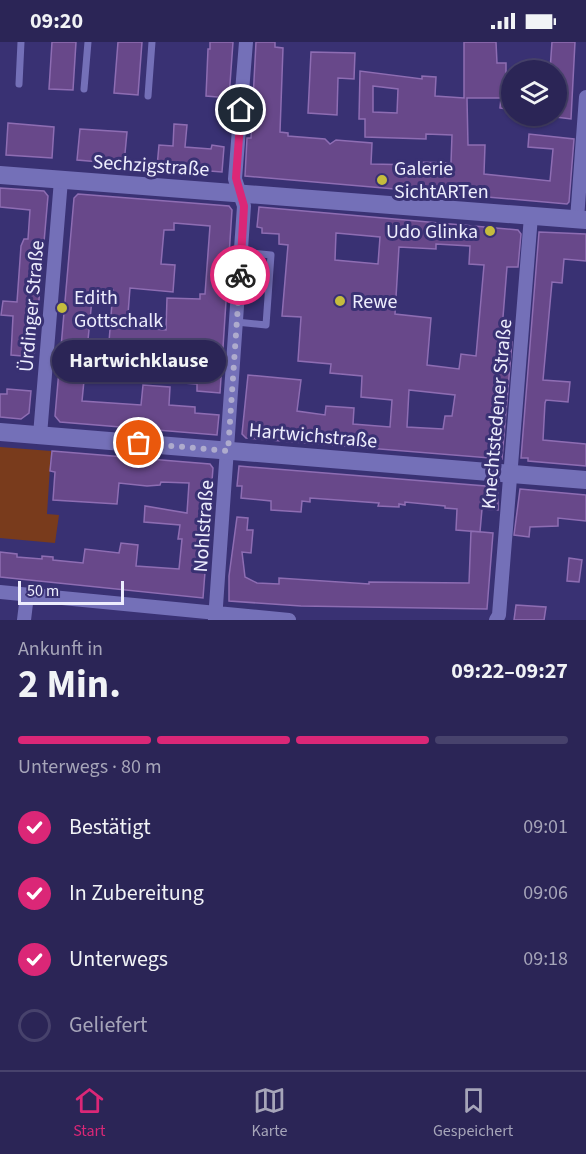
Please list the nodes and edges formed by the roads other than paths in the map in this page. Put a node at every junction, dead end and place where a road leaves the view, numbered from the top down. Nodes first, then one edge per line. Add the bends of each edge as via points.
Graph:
1 (21, 42) edge
2 (88, 42) edge
3 (152, 42) edge
4 (246, 42) edge
5 (18, 84) dead end
6 (84, 89) dead end
7 (148, 96) dead end
8 (586, 97) edge
9 (0, 175) edge
10 (61, 180) junction
11 (240, 193) junction
12 (531, 216) junction
13 (581, 220) edge
14 (241, 252) junction
15 (236, 322) junction
16 (0, 432) edge
17 (40, 435) junction
18 (228, 451) junction
19 (510, 474) junction
20 (586, 480) edge
21 (0, 592) edge
22 (27, 595) junction
23 (216, 617) edge
24 (498, 618) edge
25 (24, 620) edge
26 (289, 620) edge

1 - 5 lane
2 - 6 lane
3 - 7 lane
4 - 11 street, Nohlstraße via 236,178
8 - 13 street
9 - 10 street, Sechzigstraße
10 - 11 street, Sechzigstraße
10 - 17 street, Ürdinger Straße
11 - 12 street, Sechzigstraße
11 - 14 street, Nohlstraße via 244,206
12 - 13 street, Sechzigstraße
12 - 19 street, Knechtstedener Straße
14 - 15 street, Nohlstraße
14 - 15 lane via 271,255 266,325
15 - 18 street, Nohlstraße
16 - 17 street, Hartwichstraße
17 - 18 street, Hartwichstraße
18 - 19 street, Hartwichstraße
18 - 23 street, Nohlstraße
19 - 20 street, Hartwichstraße
19 - 24 street, Knechtstedener Straße
21 - 22 street
22 - 23 street
22 - 25 street
23 - 26 street

